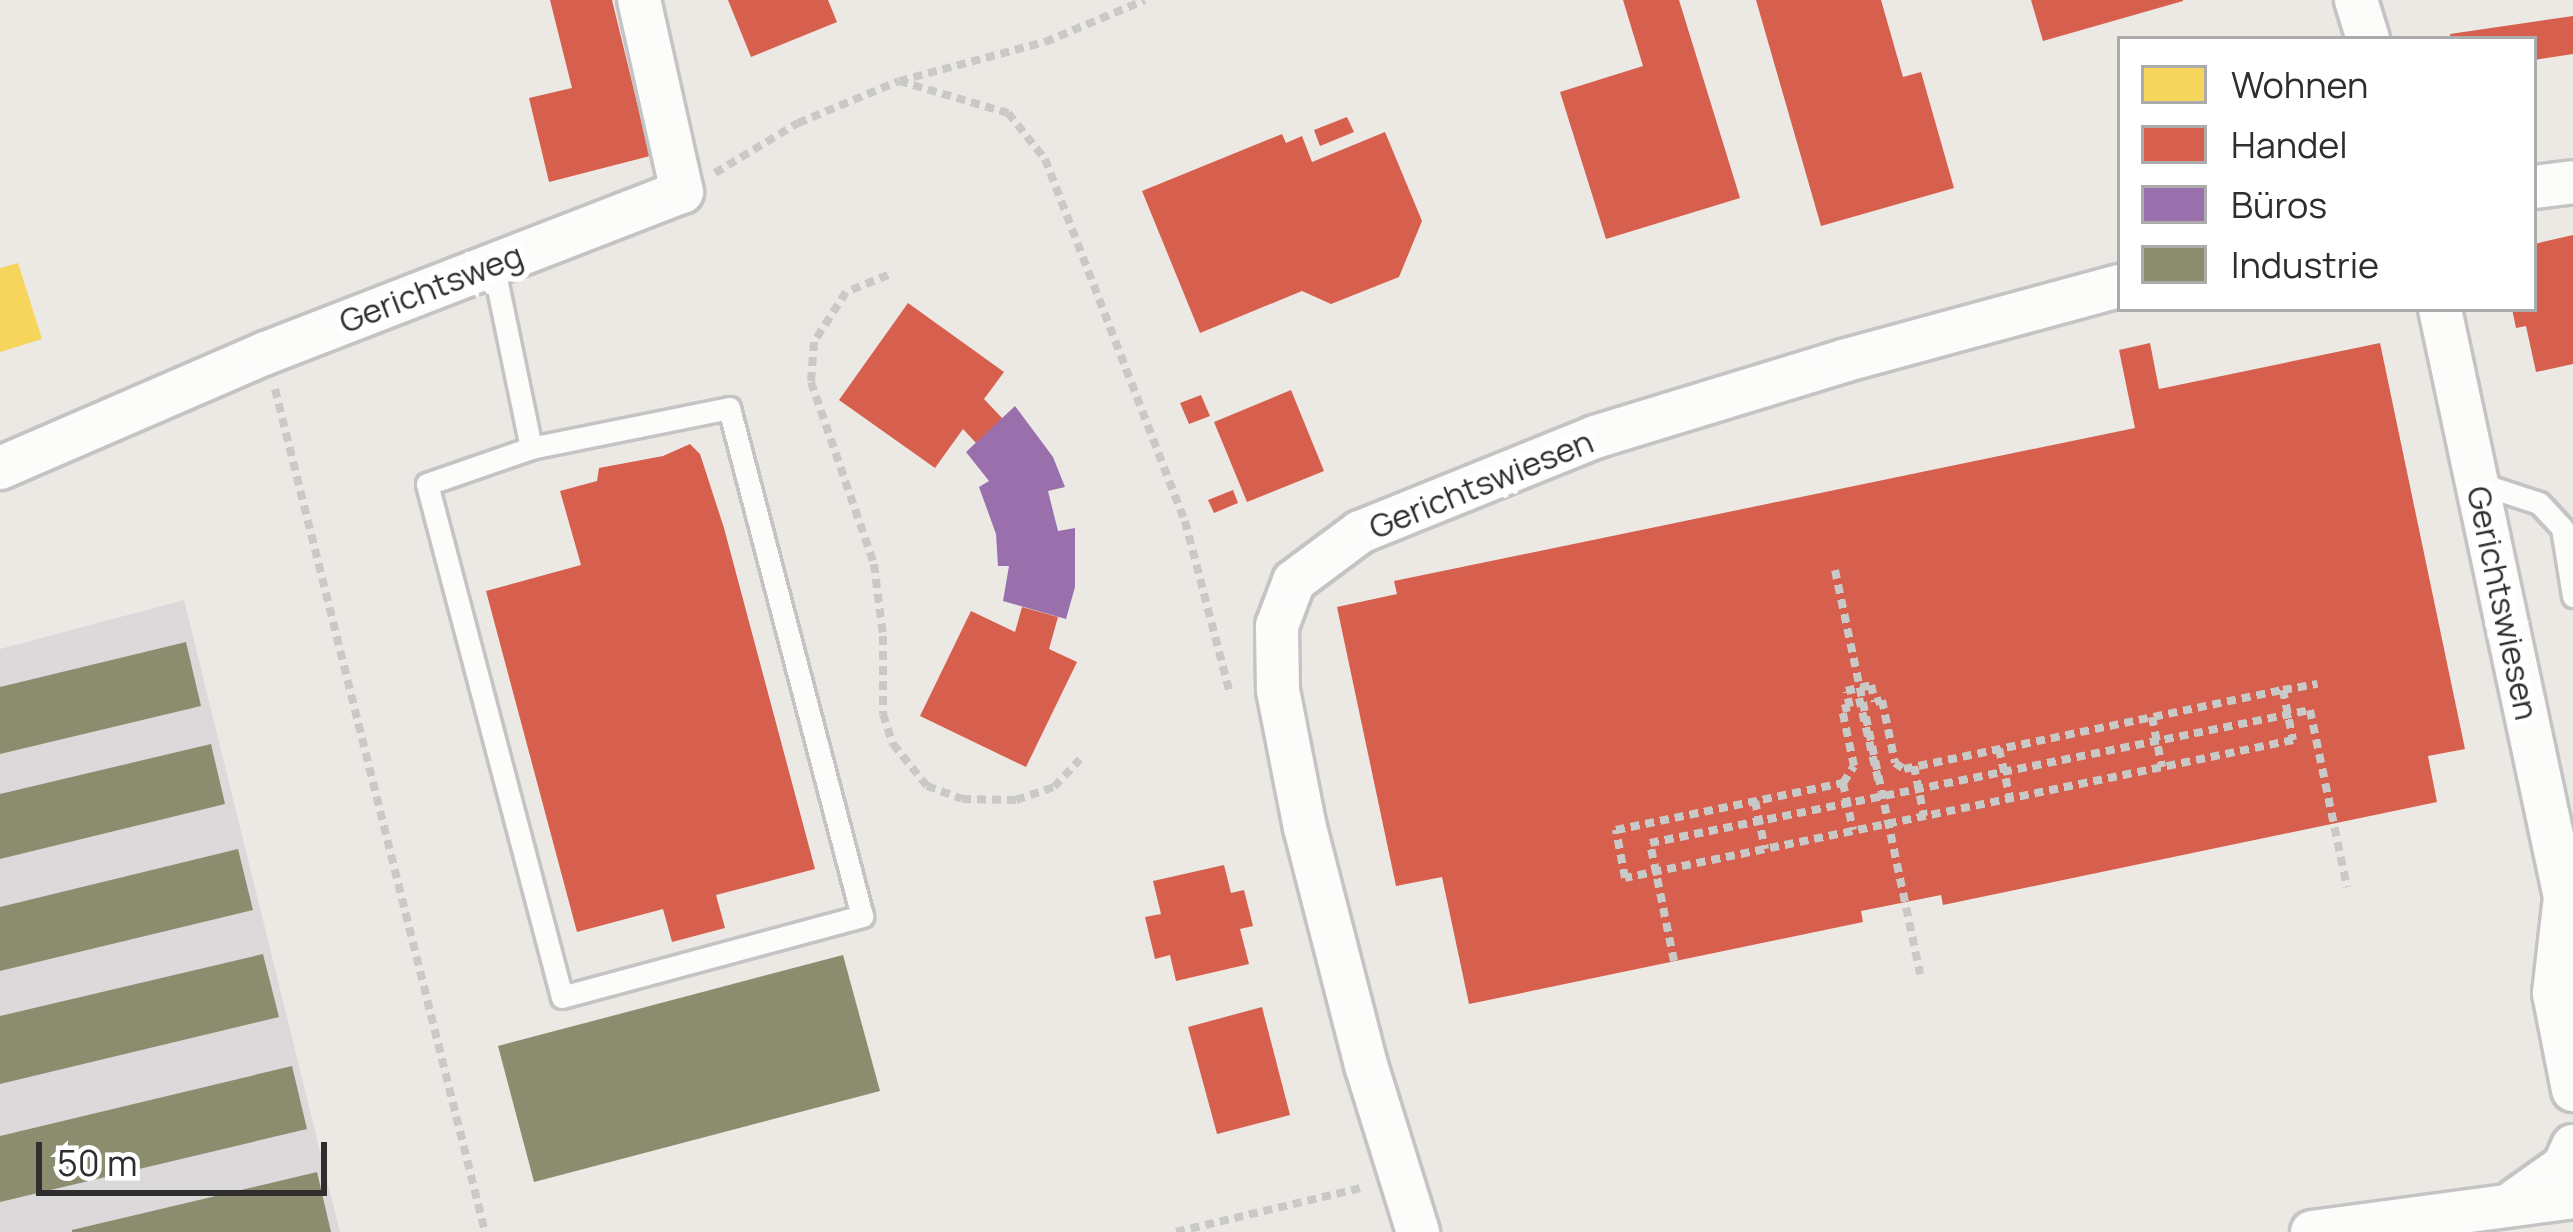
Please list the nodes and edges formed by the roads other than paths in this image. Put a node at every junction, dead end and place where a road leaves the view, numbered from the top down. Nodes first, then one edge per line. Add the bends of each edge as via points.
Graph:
1 (639, 0) edge
2 (2356, 0) edge
3 (2367, 36) edge
4 (2573, 182) edge
5 (2537, 187) edge
6 (493, 264) junction
7 (2117, 287) edge
8 (2441, 312) edge
9 (531, 448) junction
10 (0, 468) edge
11 (2478, 484) junction
12 (2573, 596) edge
13 (2569, 903) edge
14 (2573, 1090) edge
15 (2573, 1146) edge
16 (2573, 1197) edge
17 (2504, 1206) junction
18 (1418, 1232) edge
19 (2312, 1232) edge

1 - 6 street, Gerichtsweg via 682,192
2 - 3 street
4 - 5 street
6 - 9 lane
6 - 10 street, Gerichtsweg
7 - 18 street, Gerichtswiesen via 1553,452 1360,532 1294,581 1277,626 1278,690 1311,849
8 - 11 street, Gerichtswiesen
9 - 9 lane via 427,484 562,997 862,916 729,408
11 - 12 lane via 2539,503 2562,528
11 - 13 street, Gerichtswiesen
13 - 14 street, Gerichtswiesen via 2554,993
15 - 17 street via 2548,1181
16 - 17 street
17 - 19 street

